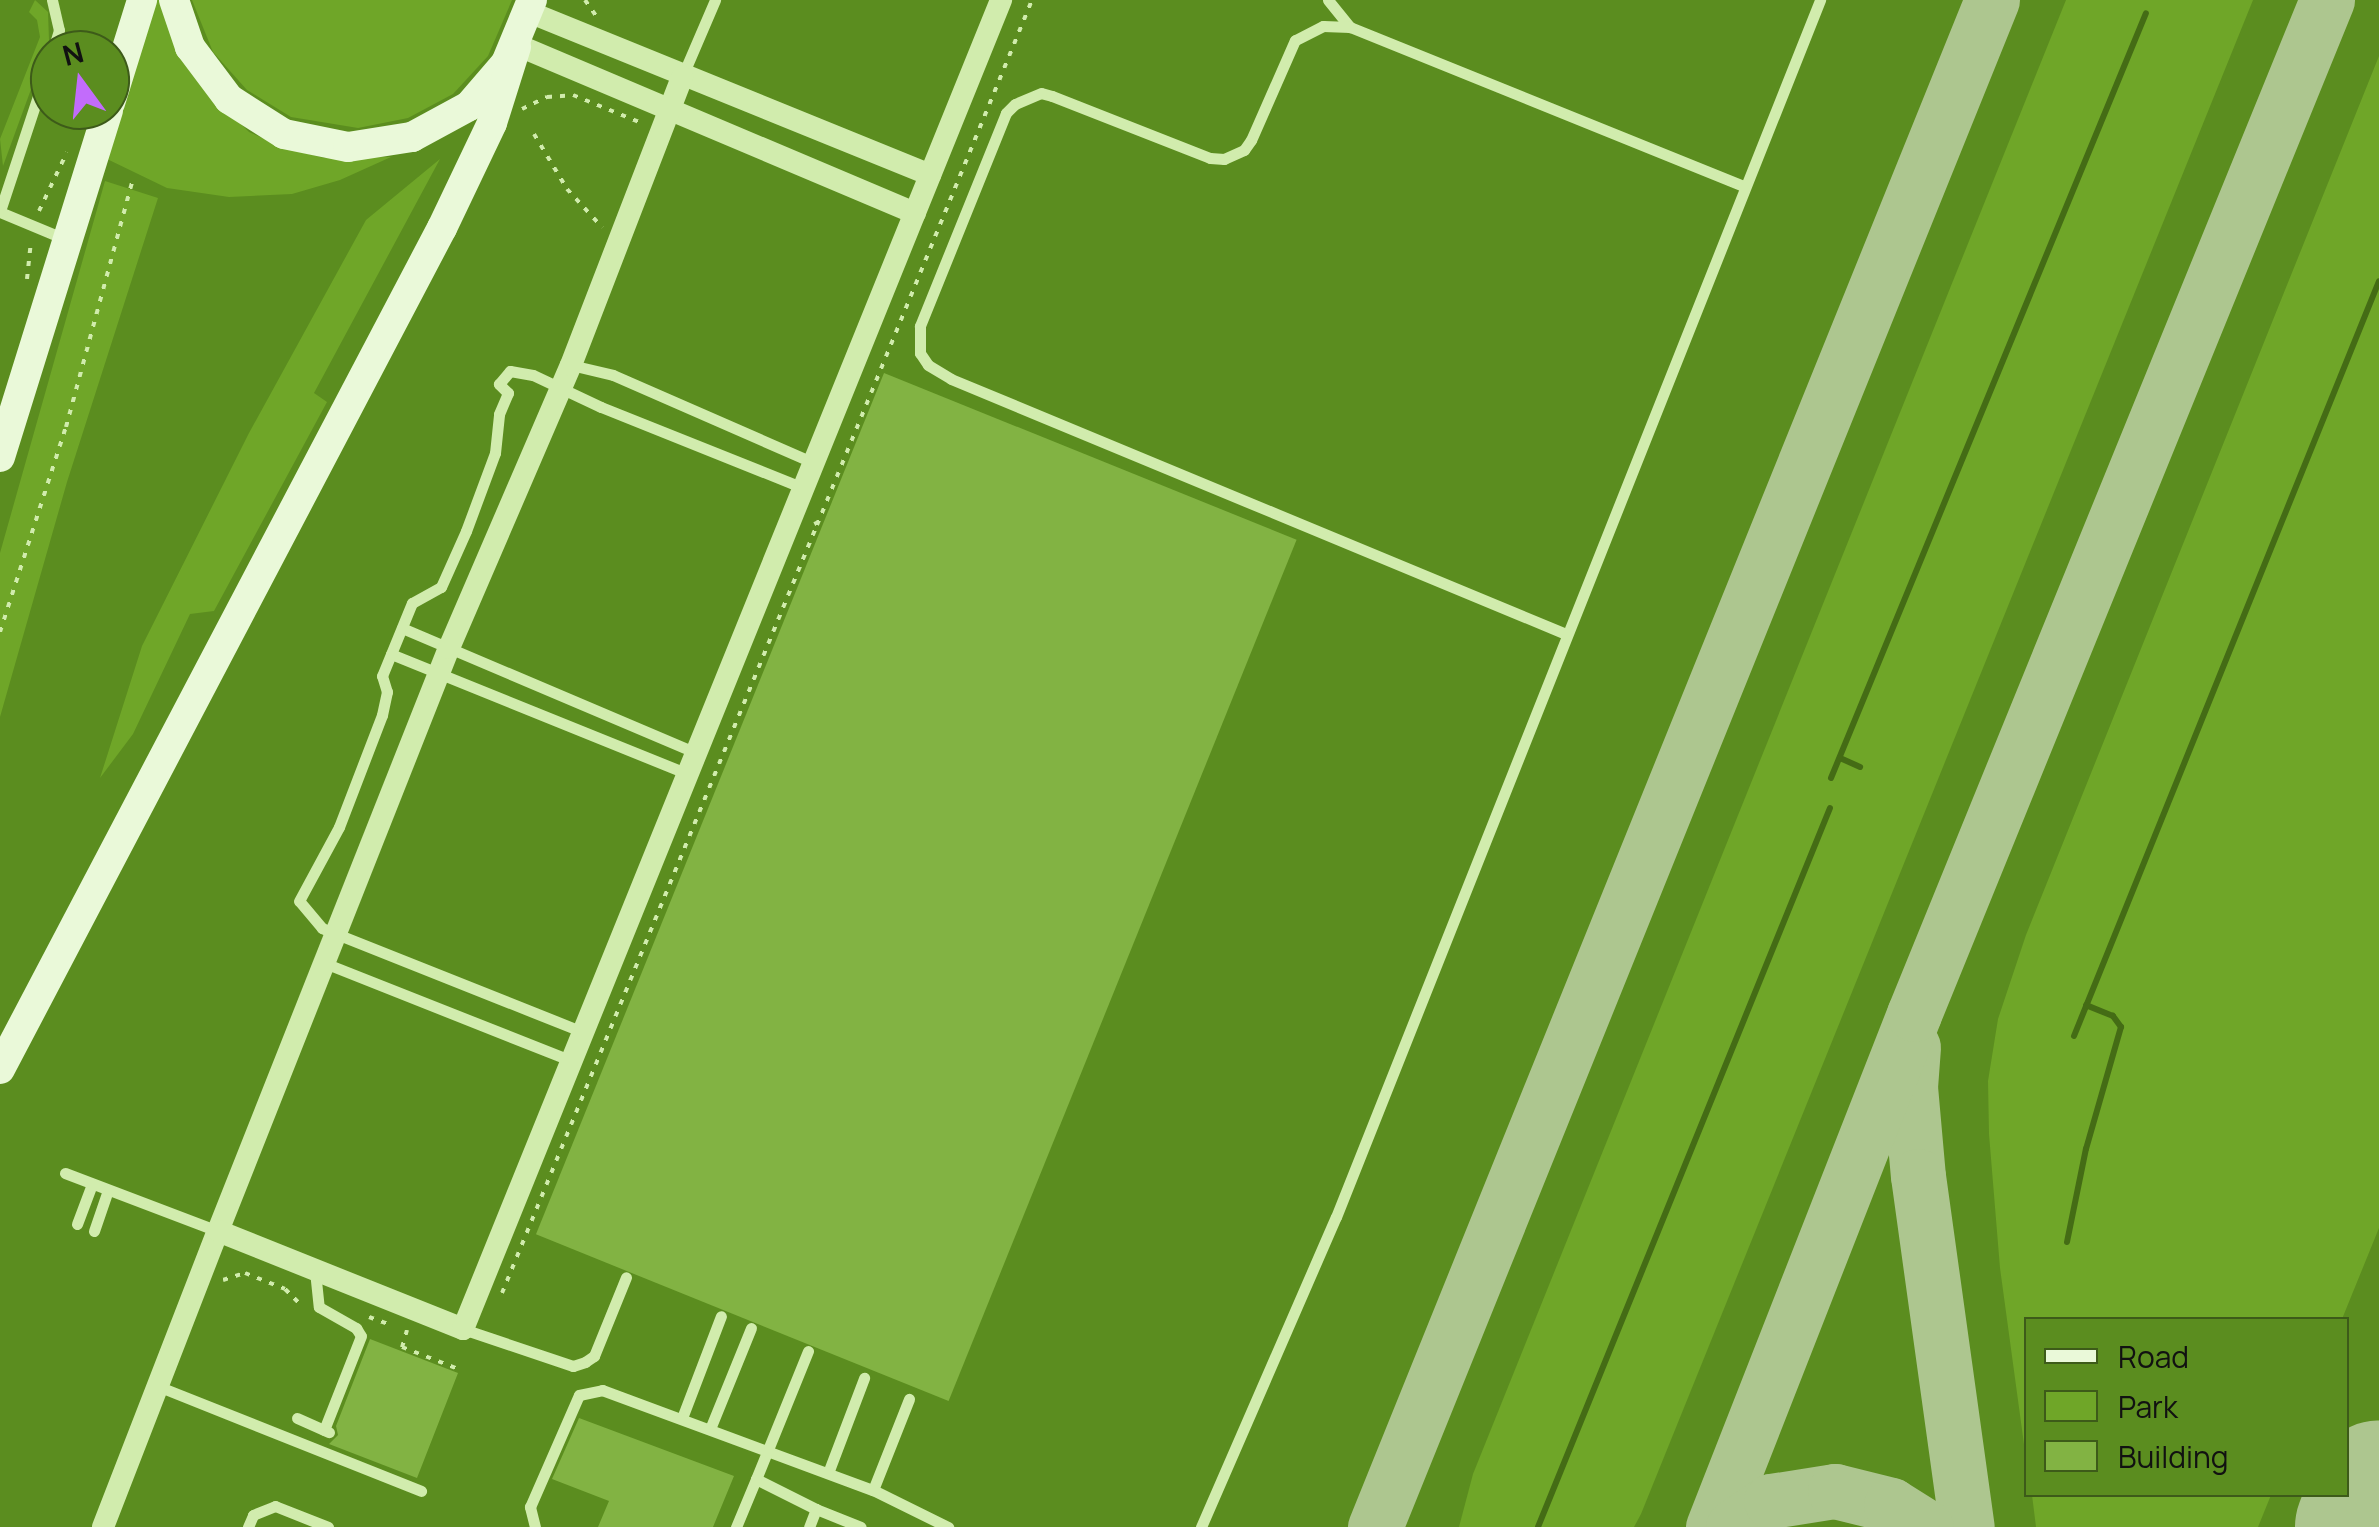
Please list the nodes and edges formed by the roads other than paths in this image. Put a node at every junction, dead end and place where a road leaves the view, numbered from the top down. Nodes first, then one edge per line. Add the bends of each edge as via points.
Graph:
1 (52, 0) edge
2 (174, 0) edge
3 (714, 0) edge
4 (1001, 0) edge
5 (1328, 0) edge
6 (1820, 0) edge
7 (532, 5) edge
8 (137, 6) edge
9 (1350, 27) junction
10 (59, 30) edge
11 (130, 31) edge
12 (516, 46) junction
13 (682, 77) junction
14 (30, 120) edge
15 (665, 121) junction
16 (102, 130) edge
17 (930, 175) junction
18 (1743, 186) junction
19 (0, 211) edge
20 (914, 214) junction
21 (67, 240) junction
22 (571, 366) junction
23 (562, 388) junction
24 (0, 457) edge
25 (814, 464) junction
26 (804, 488) junction
27 (402, 628) junction
28 (1566, 634) junction
29 (449, 648) junction
30 (392, 654) junction
31 (440, 675) junction
32 (692, 764) junction
33 (339, 934) junction
34 (327, 964) junction
35 (584, 1032) junction
36 (572, 1061) junction
37 (0, 1068) edge
38 (65, 1173) dead end
39 (92, 1184) junction
40 (108, 1190) junction
41 (77, 1224) dead end
42 (94, 1231) dead end
43 (218, 1231) junction
44 (315, 1271) junction
45 (626, 1277) dead end
46 (721, 1316) dead end
47 (751, 1328) dead end
48 (464, 1330) junction
49 (808, 1352) dead end
50 (864, 1378) dead end
51 (160, 1387) junction
52 (909, 1398) dead end
53 (297, 1418) dead end
54 (682, 1418) junction
55 (710, 1429) junction
56 (768, 1451) junction
57 (828, 1472) junction
58 (756, 1479) junction
59 (873, 1490) junction
60 (421, 1491) dead end
61 (816, 1508) junction
62 (929, 1524) edge
63 (103, 1527) edge
64 (248, 1527) edge
65 (328, 1527) edge
66 (535, 1527) edge
67 (736, 1527) edge
68 (809, 1527) edge
69 (861, 1527) edge
70 (948, 1527) edge
71 (1200, 1527) edge

1 - 10 lane
2 - 12 street via 190,47 229,99 284,134 331,146 396,142 442,124 482,93
3 - 13 lane
4 - 17 street
5 - 9 lane
6 - 18 lane
7 - 12 street
7 - 13 street
8 - 11 street
9 - 18 lane
9 - 28 lane via 1323,26 1295,40 1251,140 1224,159 1041,93 1015,104 920,326 920,352 951,380
12 - 15 street
12 - 37 street via 492,123 442,228
13 - 15 street
13 - 17 street
14 - 19 lane
15 - 20 street
15 - 22 street
16 - 21 street
17 - 20 street
18 - 28 lane
19 - 21 lane
20 - 25 street
21 - 24 street
22 - 23 street
22 - 25 lane via 613,375
23 - 26 lane
23 - 27 lane via 517,370 506,373 499,384 508,393 495,453 466,530 441,588 412,604
23 - 29 street
25 - 26 street
26 - 32 street
27 - 29 lane
27 - 30 lane
28 - 71 lane via 1336,1217
29 - 31 street
29 - 32 lane
30 - 31 lane
30 - 33 lane via 382,676 386,702 339,826 299,901 313,923
31 - 32 lane
31 - 33 street
32 - 35 street
33 - 34 street
33 - 35 lane
34 - 36 lane
34 - 43 street
35 - 36 street
36 - 48 street
38 - 39 lane
39 - 40 lane
39 - 41 lane
40 - 42 lane
40 - 43 lane
43 - 44 street
43 - 51 street
44 - 48 street
44 - 53 lane via 316,1298 326,1314 356,1328 360,1341 327,1431
45 - 48 lane via 594,1356 573,1366
46 - 54 lane
47 - 55 lane
49 - 56 lane
50 - 57 lane
51 - 60 lane
51 - 63 street
52 - 59 lane
54 - 55 lane
54 - 66 lane via 602,1390 580,1395 530,1507
55 - 56 lane
56 - 57 lane
56 - 58 lane
57 - 59 lane
58 - 61 lane
58 - 67 lane
59 - 62 lane
61 - 68 lane
61 - 69 lane
62 - 70 lane
64 - 65 lane via 252,1515 275,1506

